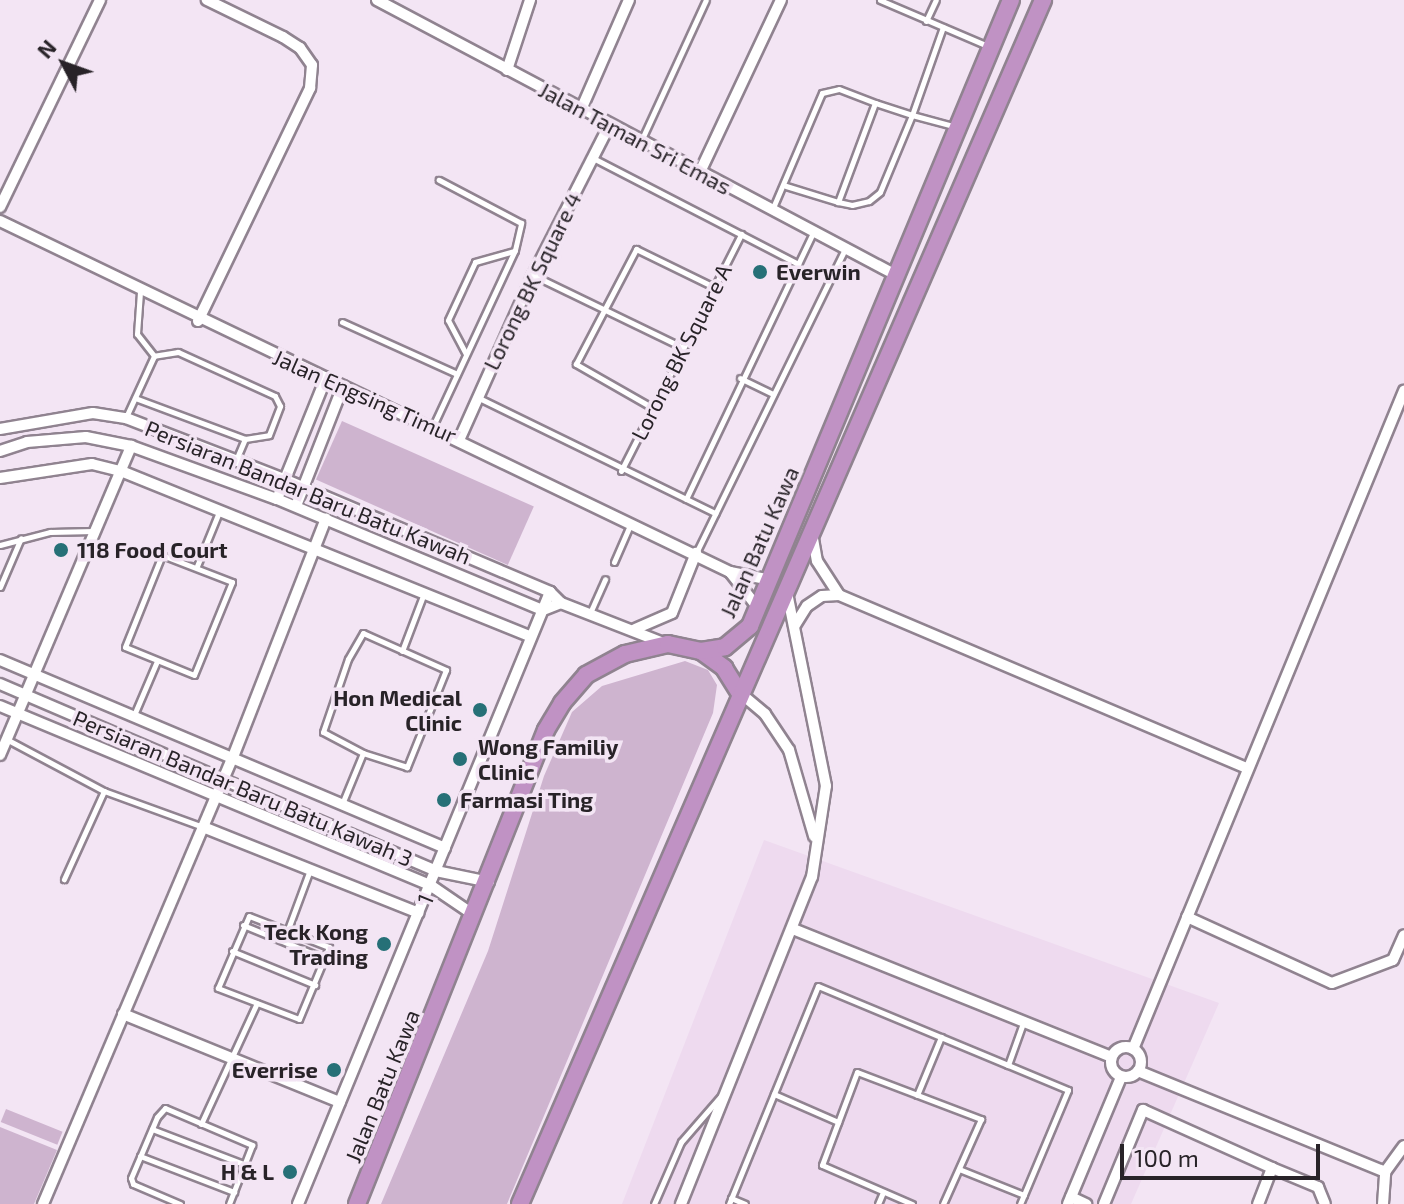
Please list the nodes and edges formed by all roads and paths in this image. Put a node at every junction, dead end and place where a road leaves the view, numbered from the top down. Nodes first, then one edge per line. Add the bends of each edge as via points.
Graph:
1 (100, 0) edge
2 (207, 0) edge
3 (377, 0) edge
4 (530, 0) edge
5 (629, 0) edge
6 (706, 0) edge
7 (781, 0) edge
8 (880, 0) edge
9 (936, 0) edge
10 (1011, 0) edge
11 (1043, 0) edge
12 (926, 21) junction
13 (943, 27) junction
14 (991, 47) junction
15 (507, 70) junction
16 (875, 103) junction
17 (580, 112) junction
18 (912, 115) junction
19 (609, 126) junction
20 (954, 127) junction
21 (640, 142) junction
22 (593, 158) junction
23 (700, 172) junction
24 (439, 180) dead end
25 (786, 186) junction
26 (838, 202) junction
27 (0, 207) edge
28 (772, 211) junction
29 (0, 221) edge
30 (813, 233) junction
31 (741, 234) junction
32 (515, 250) junction
33 (844, 251) junction
34 (798, 264) junction
35 (894, 274) junction
36 (533, 275) junction
37 (712, 286) junction
38 (140, 292) junction
39 (603, 310) junction
40 (198, 321) junction
41 (342, 322) dead end
42 (682, 347) junction
43 (466, 354) junction
44 (154, 356) junction
45 (457, 374) junction
46 (326, 378) junction
47 (740, 378) junction
48 (343, 386) junction
49 (1404, 391) edge
50 (773, 394) junction
51 (476, 397) junction
52 (135, 398) junction
53 (653, 408) junction
54 (126, 418) junction
55 (433, 426) junction
56 (0, 429) edge
57 (460, 438) junction
58 (245, 439) junction
59 (131, 446) junction
60 (0, 451) edge
61 (236, 460) junction
62 (121, 471) junction
63 (621, 471) junction
64 (0, 478) edge
65 (284, 479) junction
66 (304, 487) junction
67 (277, 499) junction
68 (686, 499) junction
69 (296, 506) junction
70 (219, 510) junction
71 (715, 513) junction
72 (326, 519) junction
73 (631, 522) junction
74 (95, 531) junction
75 (812, 531) junction
76 (21, 538) junction
77 (0, 545) edge
78 (315, 549) junction
79 (696, 553) junction
80 (614, 562) dead end
81 (197, 566) junction
82 (730, 572) junction
83 (605, 579) dead end
84 (771, 580) junction
85 (0, 587) edge
86 (550, 592) junction
87 (787, 592) junction
88 (424, 593) junction
89 (839, 595) junction
90 (561, 603) junction
91 (758, 608) junction
92 (543, 610) junction
93 (590, 613) junction
94 (795, 625) junction
95 (635, 629) junction
96 (531, 637) junction
97 (668, 644) junction
98 (402, 651) junction
99 (701, 651) junction
100 (0, 660) edge
101 (157, 661) junction
102 (34, 674) junction
103 (0, 684) edge
104 (739, 692) junction
105 (26, 694) junction
106 (0, 706) edge
107 (18, 713) junction
108 (134, 716) junction
109 (3, 738) edge
110 (363, 753) junction
111 (0, 755) edge
112 (233, 757) junction
113 (1248, 769) junction
114 (224, 777) junction
115 (104, 791) junction
116 (216, 796) junction
117 (342, 804) junction
118 (203, 827) junction
119 (815, 842) junction
120 (445, 848) junction
121 (310, 870) junction
122 (436, 871) junction
123 (64, 879) dead end
124 (489, 882) junction
125 (430, 885) junction
126 (419, 913) junction
127 (475, 917) junction
128 (1187, 917) junction
129 (243, 925) junction
130 (288, 929) junction
131 (793, 929) junction
132 (1404, 935) edge
133 (232, 951) junction
134 (326, 959) junction
135 (315, 985) junction
136 (257, 1003) junction
137 (123, 1014) junction
138 (1023, 1022) junction
139 (941, 1037) junction
140 (1133, 1049) junction
141 (1111, 1057) junction
142 (232, 1058) junction
143 (1008, 1065) junction
144 (1138, 1071) junction
145 (1121, 1077) junction
146 (732, 1083) junction
147 (774, 1094) junction
148 (917, 1095) junction
149 (340, 1102) junction
150 (838, 1122) junction
151 (201, 1124) junction
152 (152, 1129) junction
153 (1404, 1146) edge
154 (140, 1156) junction
155 (246, 1165) junction
156 (1272, 1168) junction
157 (959, 1169) junction
158 (1385, 1172) junction
159 (234, 1192) junction
160 (883, 1192) junction
161 (1024, 1195) junction
162 (730, 1201) edge
163 (1070, 1201) edge
164 (168, 1202) edge
165 (43, 1204) edge
166 (180, 1204) edge
167 (229, 1204) edge
168 (298, 1204) edge
169 (357, 1204) edge
170 (520, 1204) edge
171 (654, 1204) edge
172 (681, 1204) edge
173 (745, 1204) edge
174 (878, 1204) edge
175 (912, 1204) edge
176 (943, 1204) edge
177 (1020, 1204) edge
178 (1086, 1204) edge
179 (1104, 1204) edge
180 (1258, 1204) edge
181 (1325, 1204) edge
182 (1383, 1204) edge

1 - 27 street
2 - 40 street via 283,37 312,65 310,88
3 - 15 street, Jalan Taman Sri Emas
4 - 15 street
5 - 17 street
6 - 21 lane
7 - 23 street
8 - 12 lane
9 - 12 lane
10 - 14 highway, Jalan Batu Kawa
11 - 75 highway, Jalan Batu Kawa
12 - 13 lane
13 - 14 lane
13 - 18 lane
14 - 20 highway, Jalan Batu Kawa
15 - 17 street, Jalan Taman Sri Emas
16 - 18 lane
16 - 25 lane via 839,89 822,93
16 - 26 lane
17 - 19 street, Jalan Taman Sri Emas
18 - 20 lane
18 - 26 lane via 880,192 869,201
19 - 21 street, Jalan Taman Sri Emas
19 - 22 street, Lorong BK Square 4
20 - 35 highway, Jalan Batu Kawa
21 - 23 street, Jalan Taman Sri Emas
22 - 31 lane
22 - 36 street, Lorong BK Square 4
23 - 28 street, Jalan Taman Sri Emas
24 - 32 lane via 521,223
25 - 26 lane
25 - 28 lane
28 - 30 street, Jalan Taman Sri Emas
29 - 38 street, Jalan Engsing Timur
30 - 33 street, Jalan Taman Sri Emas
30 - 34 lane
31 - 34 lane
31 - 37 lane, Lorong BK Square A
32 - 43 lane
32 - 43 lane via 475,262 448,320
33 - 35 street, Jalan Taman Sri Emas
33 - 50 lane
34 - 47 lane
35 - 84 highway, Jalan Batu Kawa
36 - 39 lane
36 - 51 street, Lorong BK Square 4
37 - 39 lane via 636,249
37 - 42 lane, Lorong BK Square A
38 - 40 street, Jalan Engsing Timur
38 - 44 lane via 137,334
39 - 42 lane
39 - 53 lane via 576,366
40 - 46 street, Jalan Engsing Timur
41 - 45 lane
42 - 53 lane, Lorong BK Square A
43 - 45 lane
44 - 52 lane
44 - 58 lane via 178,352 275,396 280,406 269,435
45 - 55 lane
46 - 48 street, Jalan Engsing Timur
46 - 65 street
47 - 50 lane
47 - 68 lane
48 - 55 street, Jalan Engsing Timur
48 - 66 street
49 - 113 street
50 - 71 lane
51 - 57 street, Lorong BK Square 4
51 - 63 lane
52 - 54 lane
52 - 58 lane
53 - 63 lane, Lorong BK Square A
54 - 56 street, Persiaran Bandar Baru Batu Kawah via 93,413
54 - 61 street, Persiaran Bandar Baru Batu Kawah
55 - 57 street, Jalan Engsing Timur
57 - 73 street, Jalan Engsing Timur
58 - 61 lane
59 - 60 street, Persiaran Bandar Baru Batu Kawah via 86,437 27,442
59 - 62 street
59 - 67 street, Persiaran Bandar Baru Batu Kawah
61 - 65 street, Persiaran Bandar Baru Batu Kawah
62 - 64 street via 92,464
62 - 70 street
62 - 74 street
63 - 68 lane
65 - 66 street, Persiaran Bandar Baru Batu Kawah
65 - 67 street
66 - 69 street
66 - 86 street, Persiaran Bandar Baru Batu Kawah
67 - 69 street, Persiaran Bandar Baru Batu Kawah
68 - 71 lane
69 - 72 street, Persiaran Bandar Baru Batu Kawah
70 - 78 street
70 - 81 lane
71 - 79 lane
72 - 78 street
72 - 92 street, Persiaran Bandar Baru Batu Kawah
73 - 79 street, Jalan Engsing Timur
73 - 80 lane
74 - 76 lane
74 - 102 street
75 - 87 highway, Jalan Batu Kawa
75 - 89 street via 817,561
76 - 77 lane
76 - 85 lane
78 - 88 street
78 - 112 street
79 - 82 street, Jalan Engsing Timur
79 - 95 street via 672,613
81 - 101 lane via 160,557 125,647
81 - 101 lane via 232,585 196,673
82 - 84 street, Jalan Engsing Timur
82 - 91 street, Jalan Engsing Timur
83 - 93 lane
84 - 91 highway, Jalan Batu Kawa
86 - 90 street, Persiaran Bandar Baru Batu Kawah
86 - 92 street, 1
87 - 94 street
87 - 104 highway, Jalan Batu Kawa
88 - 96 street
88 - 98 lane
89 - 94 street via 822,596 807,606
89 - 113 street
90 - 92 street
90 - 93 street, Persiaran Bandar Baru Batu Kawah
91 - 99 highway, Jalan Batu Kawa via 738,639
92 - 96 street, 1
93 - 95 street, Persiaran Bandar Baru Batu Kawah
94 - 119 street via 826,786
95 - 97 street, Persiaran Bandar Baru Batu Kawah
96 - 120 street, 1
97 - 99 highway, Jalan Batu Kawa
97 - 124 highway, Jalan Batu Kawa via 609,661 586,675 562,703 546,730
98 - 110 lane via 360,634 333,697 323,732
98 - 110 lane via 446,673 407,767
99 - 104 highway via 724,668
100 - 102 street
101 - 108 lane
102 - 105 street
102 - 108 street
103 - 105 street, Persiaran Bandar Baru Batu Kawah 3
104 - 119 street via 765,714 789,750
104 - 170 highway, Jalan Batu Kawa
105 - 107 street
105 - 114 street, Persiaran Bandar Baru Batu Kawah 3
106 - 107 street, Persiaran Bandar Baru Batu Kawah 3
107 - 109 street
107 - 116 street, Persiaran Bandar Baru Batu Kawah 3
108 - 112 street
109 - 111 street
109 - 115 lane
110 - 117 lane
112 - 114 street
112 - 117 street
113 - 128 street
114 - 116 street
114 - 122 street, Persiaran Bandar Baru Batu Kawah 3
115 - 118 lane
115 - 123 lane
116 - 118 street
116 - 125 street, Persiaran Bandar Baru Batu Kawah 3
117 - 120 street
118 - 121 street
118 - 137 street
119 - 131 street via 812,877
120 - 122 street, 1
121 - 126 street
121 - 130 lane
122 - 124 street, Persiaran Bandar Baru Batu Kawah 3
122 - 125 street, 1
124 - 127 highway, Jalan Batu Kawa
125 - 126 street, 1
125 - 127 street, Persiaran Bandar Baru Batu Kawah 3
126 - 149 street, 1
127 - 169 highway, Jalan Batu Kawa
128 - 132 street via 1332,983 1393,960
128 - 140 street
129 - 130 lane via 253,916
129 - 133 lane
129 - 134 lane
130 - 134 lane via 326,944
131 - 138 street
131 - 146 street
133 - 135 lane
133 - 136 lane via 218,988
134 - 135 lane
135 - 136 lane via 299,1019
136 - 142 lane
137 - 142 street
137 - 165 street
138 - 141 street
138 - 143 lane
139 - 143 lane
139 - 147 lane via 818,986
139 - 148 lane
140 - 141 street via 1123,1047
140 - 144 street via 1140,1056
141 - 145 street via 1113,1071
142 - 149 street
142 - 151 lane
143 - 161 lane via 1068,1090
144 - 145 street
144 - 158 street
145 - 163 street
146 - 171 lane via 681,1142
146 - 172 street
147 - 150 lane
147 - 162 lane
148 - 150 lane via 857,1072
148 - 157 lane via 981,1119
149 - 168 street, 1
150 - 160 lane via 822,1165
151 - 152 lane via 165,1108
151 - 155 lane via 252,1145
152 - 154 lane
152 - 155 lane
153 - 158 street
154 - 159 lane
154 - 164 lane via 133,1184
155 - 159 lane
156 - 179 street via 1143,1110
156 - 180 street
156 - 181 street via 1318,1187
157 - 161 lane
157 - 176 lane
158 - 182 street
159 - 167 lane
160 - 174 lane
160 - 175 lane
161 - 177 lane
162 - 173 lane
163 - 178 street
164 - 166 lane

